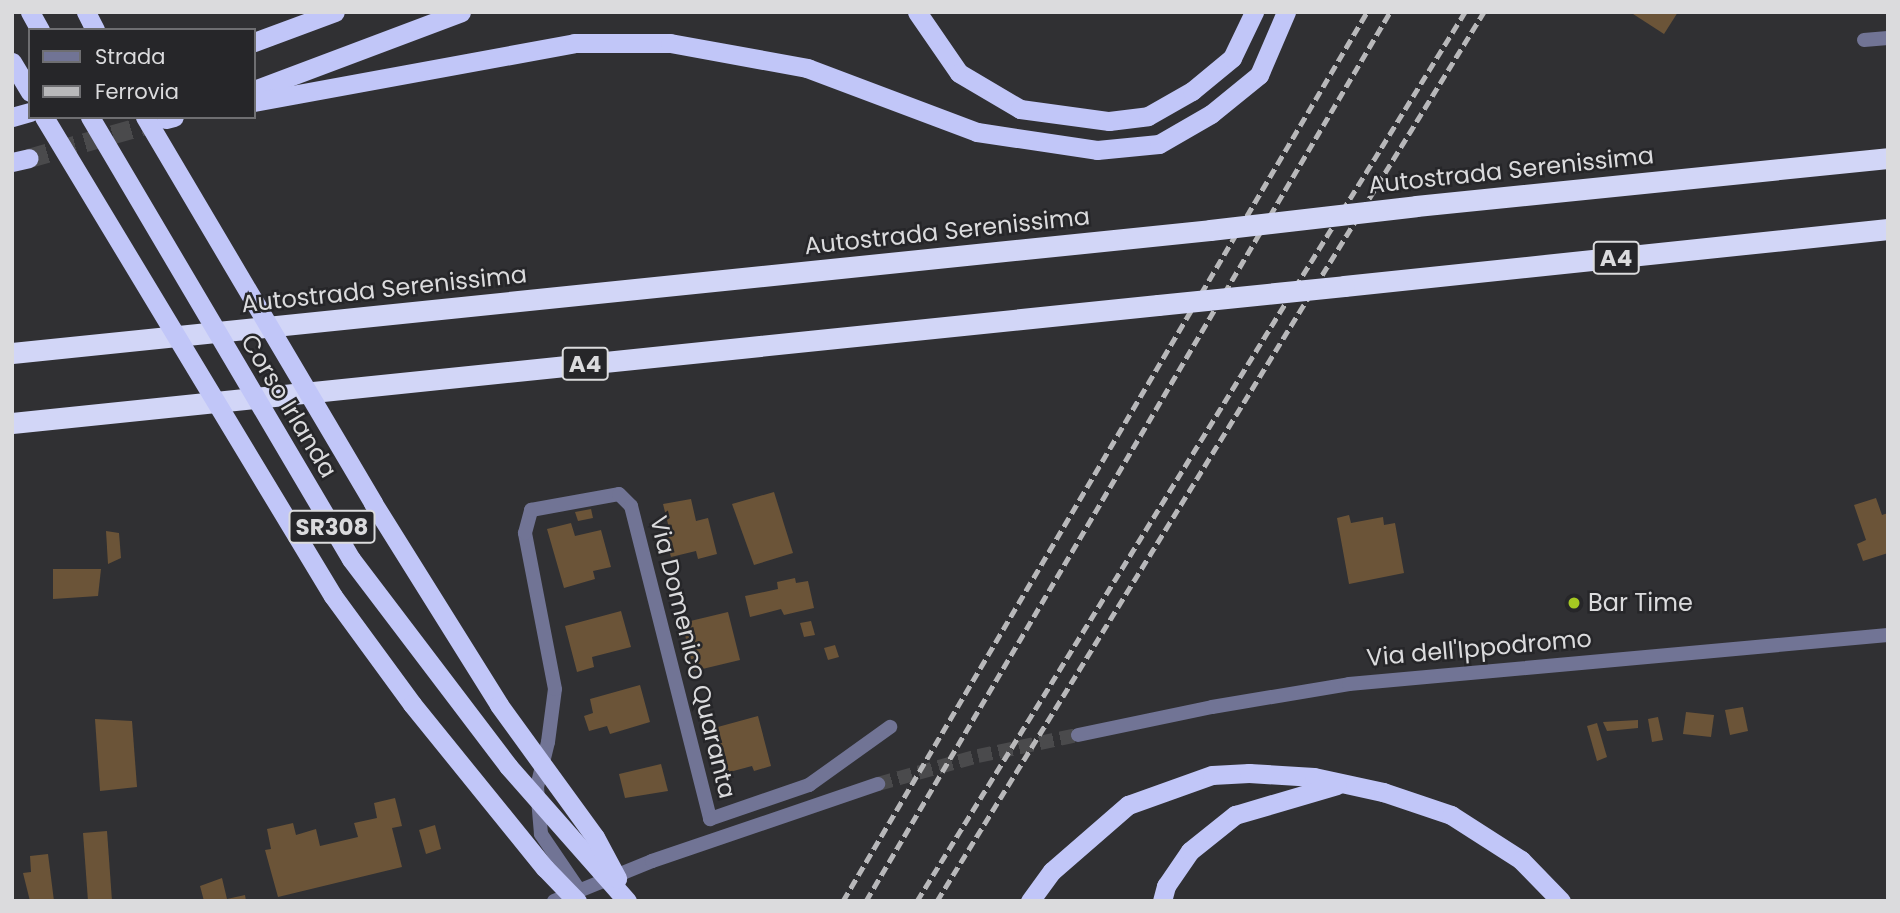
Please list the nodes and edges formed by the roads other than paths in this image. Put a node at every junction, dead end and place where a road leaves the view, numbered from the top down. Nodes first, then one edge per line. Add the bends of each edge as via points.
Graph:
1 (30, 12) edge
2 (86, 12) edge
3 (311, 12) edge
4 (335, 12) edge
5 (461, 12) edge
6 (917, 12) edge
7 (1254, 12) edge
8 (1286, 12) edge
9 (39, 28) edge
10 (94, 28) edge
11 (1888, 38) edge
12 (1864, 40) dead end
13 (256, 41) edge
14 (256, 41) edge
15 (12, 62) edge
16 (28, 89) edge
17 (256, 89) edge
18 (256, 102) edge
19 (45, 119) edge
20 (91, 119) edge
21 (146, 119) edge
22 (1888, 158) edge
23 (1888, 229) edge
24 (12, 353) edge
25 (12, 423) edge
26 (1888, 635) edge
27 (890, 727) dead end
28 (1078, 735) tunnel mouth
29 (878, 784) tunnel mouth
30 (1342, 784) junction
31 (578, 896) edge
32 (554, 901) edge
33 (628, 901) edge
34 (1030, 901) edge
35 (1162, 901) edge
36 (1560, 901) edge

1 - 9 highway
2 - 10 highway
3 - 13 highway
4 - 14 highway
5 - 17 highway
6 - 7 highway via 959,73 1020,109 1109,121 1148,116 1192,91 1232,58
8 - 18 highway via 1259,75 1211,114 1159,144 1097,150 977,132 807,68 670,43 574,43
11 - 12 street
15 - 16 highway
19 - 31 highway, SR308, bridge via 333,596 420,714 545,868
20 - 33 highway, Corso Irlanda / SR308, bridge via 351,559 508,766
21 - 33 highway, bridge via 373,503 499,705 595,836
22 - 24 highway, Autostrada Serenissima, bridge
23 - 25 highway, A4, bridge
26 - 28 street, Via dell'Ippodromo via 1359,682
27 - 31 street, Via Domenico Quaranta via 810,785 710,819 631,506 618,494 531,510 525,533 555,689 537,787 541,834
29 - 31 street via 652,860
30 - 34 highway via 1288,775 1212,775 1128,805 1052,871
30 - 35 highway via 1235,815 1190,851 1166,886
30 - 36 highway via 1384,792 1451,815 1521,860
31 - 32 street

